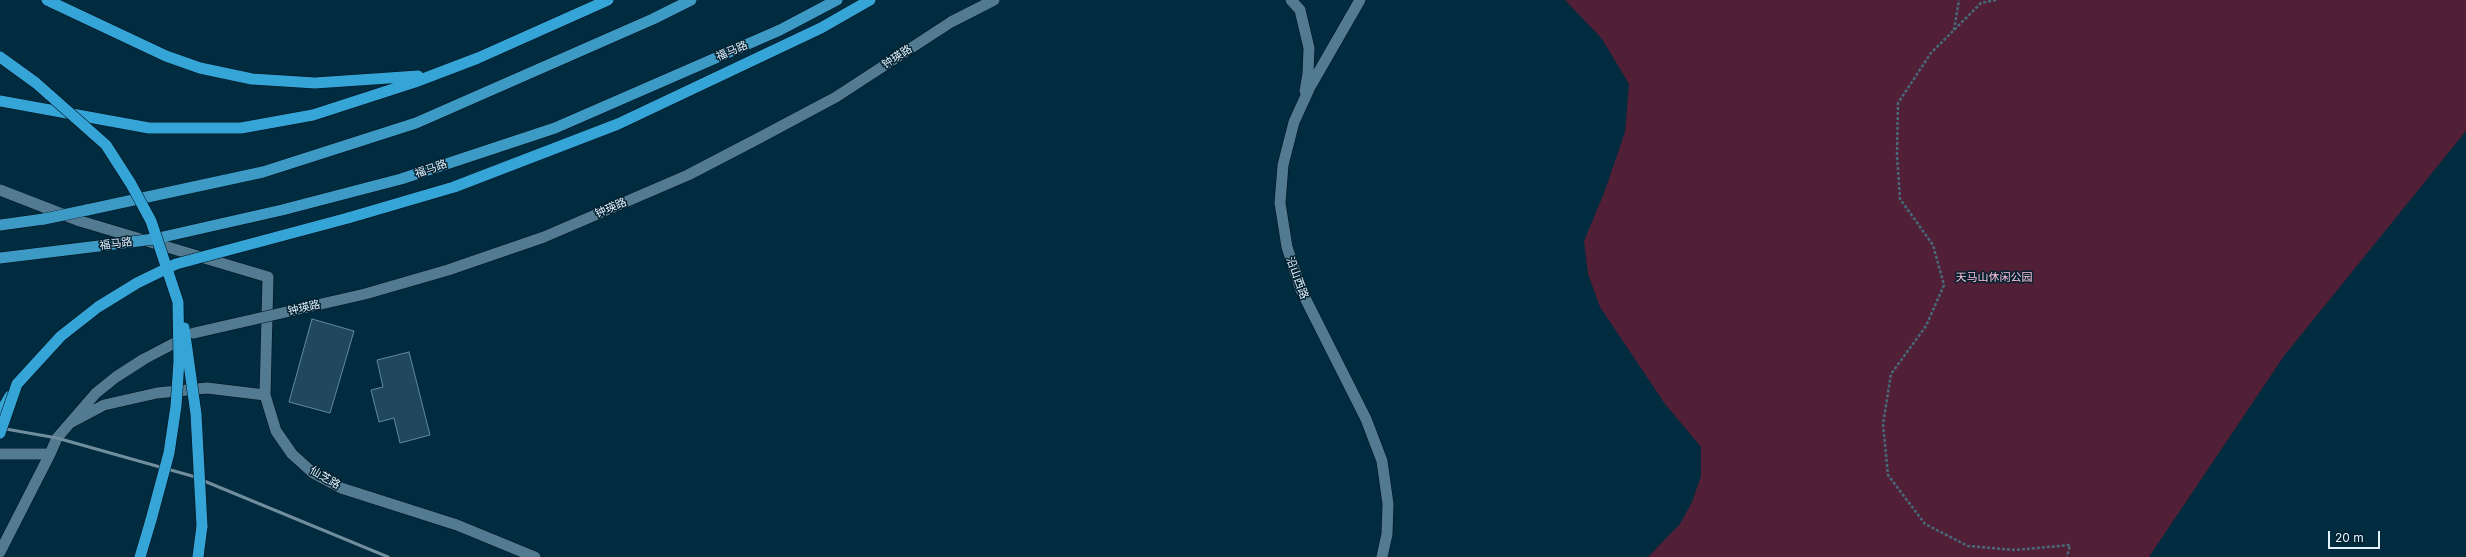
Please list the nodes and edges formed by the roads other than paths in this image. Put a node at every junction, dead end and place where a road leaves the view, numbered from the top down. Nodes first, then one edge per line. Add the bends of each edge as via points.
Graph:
1 (47, 0) edge
2 (608, 0) edge
3 (691, 0) edge
4 (837, 0) edge
5 (870, 0) edge
6 (994, 0) edge
7 (1291, 0) edge
8 (1360, 0) edge
9 (0, 57) edge
10 (478, 58) junction
11 (0, 101) edge
12 (1302, 104) junction
13 (0, 190) edge
14 (0, 225) edge
15 (0, 258) edge
16 (178, 302) junction
17 (17, 384) junction
18 (265, 394) junction
19 (0, 413) edge
20 (70, 422) junction
21 (0, 433) edge
22 (0, 454) edge
23 (50, 454) junction
24 (0, 552) edge
25 (140, 557) edge
26 (198, 557) edge
27 (535, 557) edge
28 (1382, 557) edge

1 - 10 highway via 166,56 200,68 278,83 358,82 415,76
2 - 10 highway
3 - 14 main road, bridge via 416,122 263,172 44,219
4 - 15 main road, 福马路, bridge via 780,30 555,128 401,179 282,210 154,239
5 - 17 highway, bridge via 821,28 618,124 454,187 170,267 137,283 61,336
6 - 20 street, 钟瑛路, bridge via 951,22 836,97 688,175 544,237 470,262 366,294 194,333 116,377 96,393
7 - 12 street via 1300,10 1309,48 1308,74
8 - 12 street, 沿山西路
9 - 16 highway, bridge via 36,83 106,145 151,222
10 - 11 highway via 415,82 313,115 241,128 149,128
12 - 28 street, 沿山西路 via 1294,122 1283,165 1280,203 1283,231 1293,269 1308,308 1366,419 1382,461 1388,504 1387,534
13 - 18 street, 仙芝路 via 80,221 268,278
16 - 25 highway, bridge via 176,406 169,453
16 - 26 highway, bridge via 197,428 202,526
17 - 19 highway, bridge
17 - 21 highway, bridge
18 - 20 street via 207,388 157,393 104,405
18 - 27 street, 仙芝路 via 272,421 283,443 302,464 327,482 457,525
20 - 23 street, 钟瑛路 via 57,438
22 - 23 street
23 - 24 street, 钟瑛路

